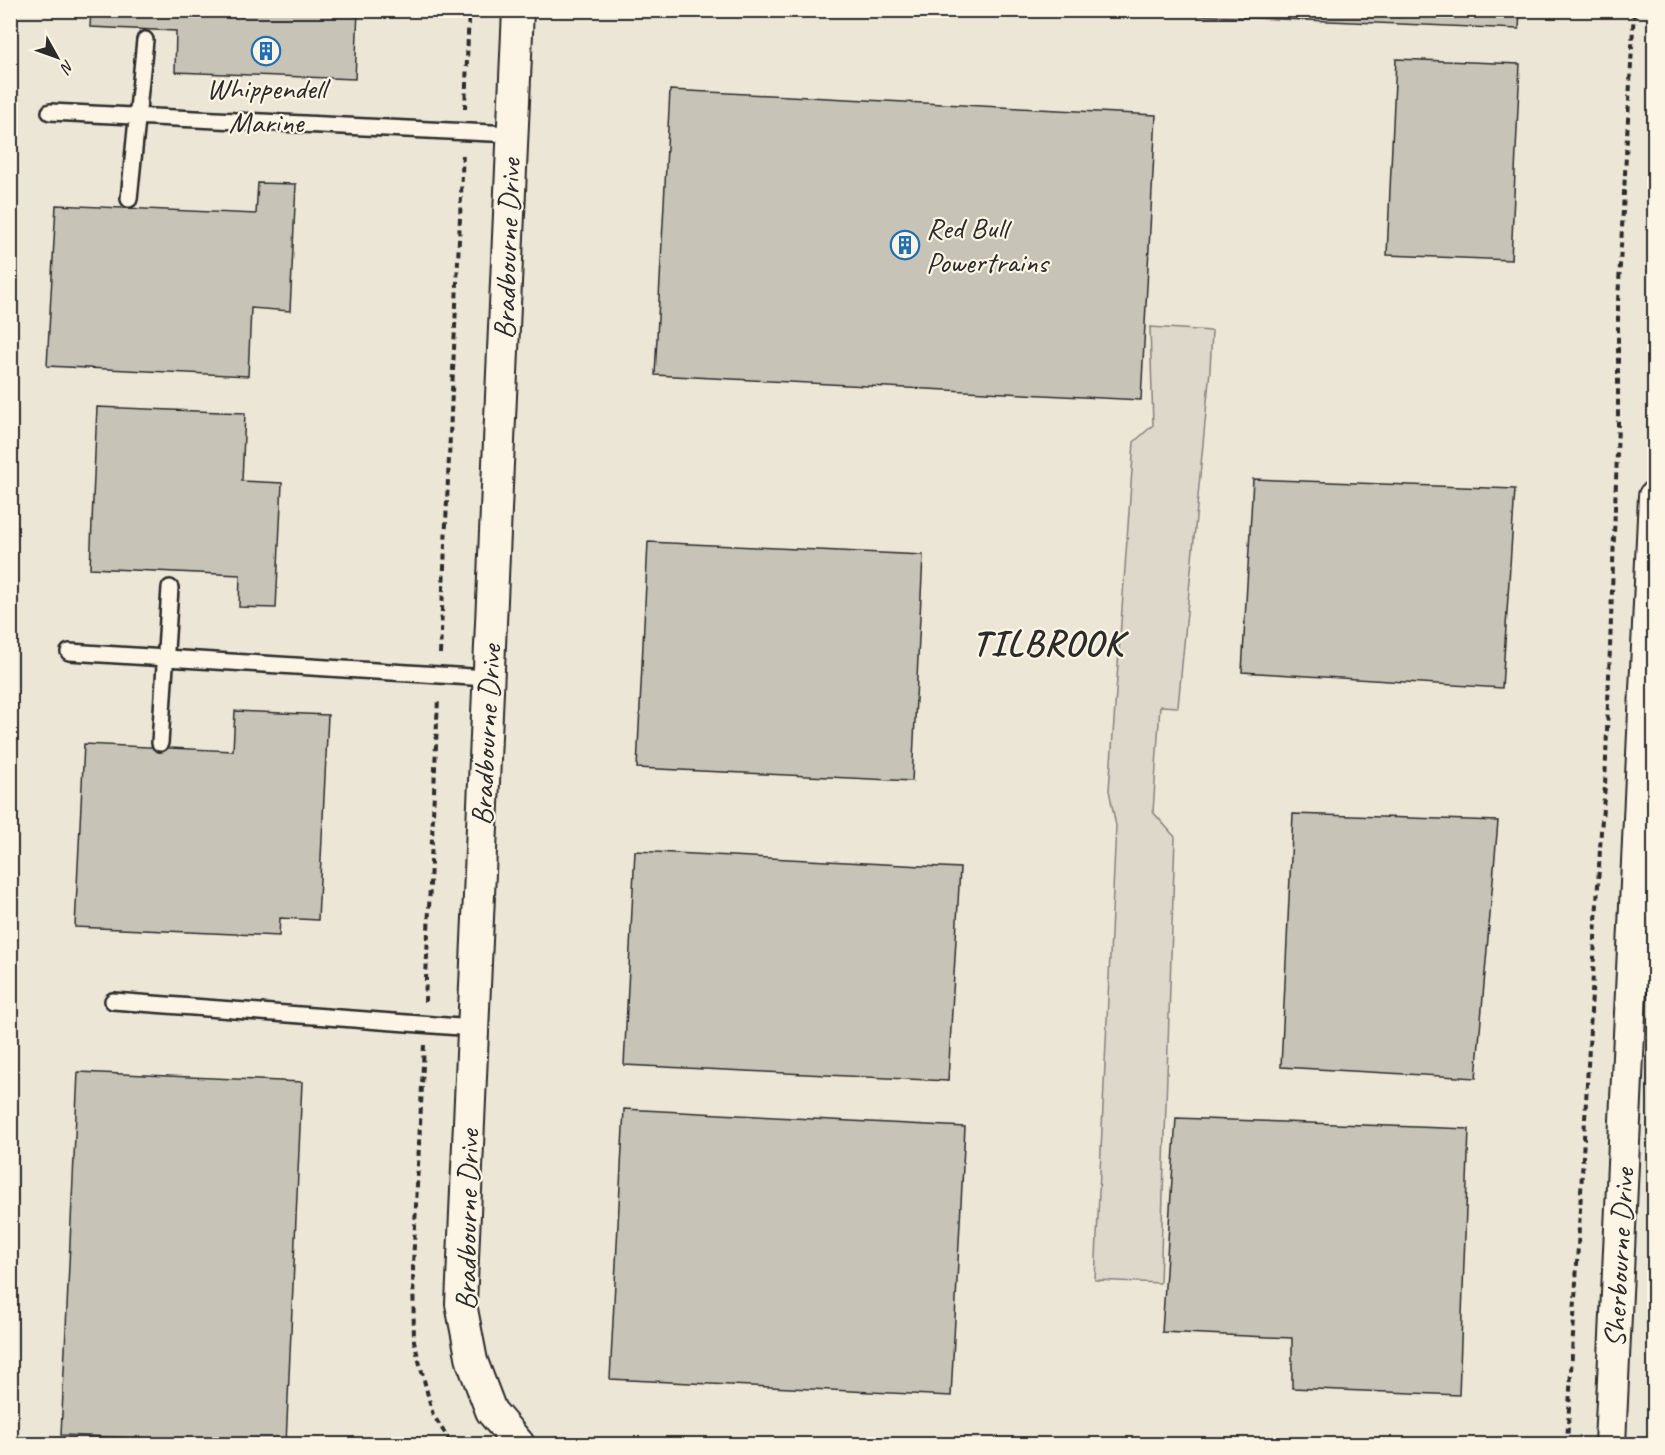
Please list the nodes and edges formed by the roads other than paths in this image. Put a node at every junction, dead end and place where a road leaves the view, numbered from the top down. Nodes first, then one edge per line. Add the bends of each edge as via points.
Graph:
1 (518, 10) edge
2 (145, 40) dead end
3 (50, 112) dead end
4 (138, 117) junction
5 (512, 134) junction
6 (129, 199) dead end
7 (1654, 496) edge
8 (170, 588) dead end
9 (69, 652) dead end
10 (165, 658) junction
11 (488, 678) junction
12 (160, 743) dead end
13 (1645, 921) edge
14 (113, 1001) dead end
15 (473, 1028) junction
16 (519, 1444) edge
17 (1610, 1444) edge

1 - 5 street, Bradbourne Drive
2 - 4 lane
3 - 4 lane
4 - 5 lane
4 - 6 lane
5 - 11 street, Bradbourne Drive
7 - 13 street, Sherbourne Drive
8 - 10 lane
9 - 10 lane
10 - 11 lane
10 - 12 lane
11 - 15 street, Bradbourne Drive
13 - 17 street, Sherbourne Drive
14 - 15 lane
15 - 16 street, Bradbourne Drive via 461,1304 472,1361 491,1411

